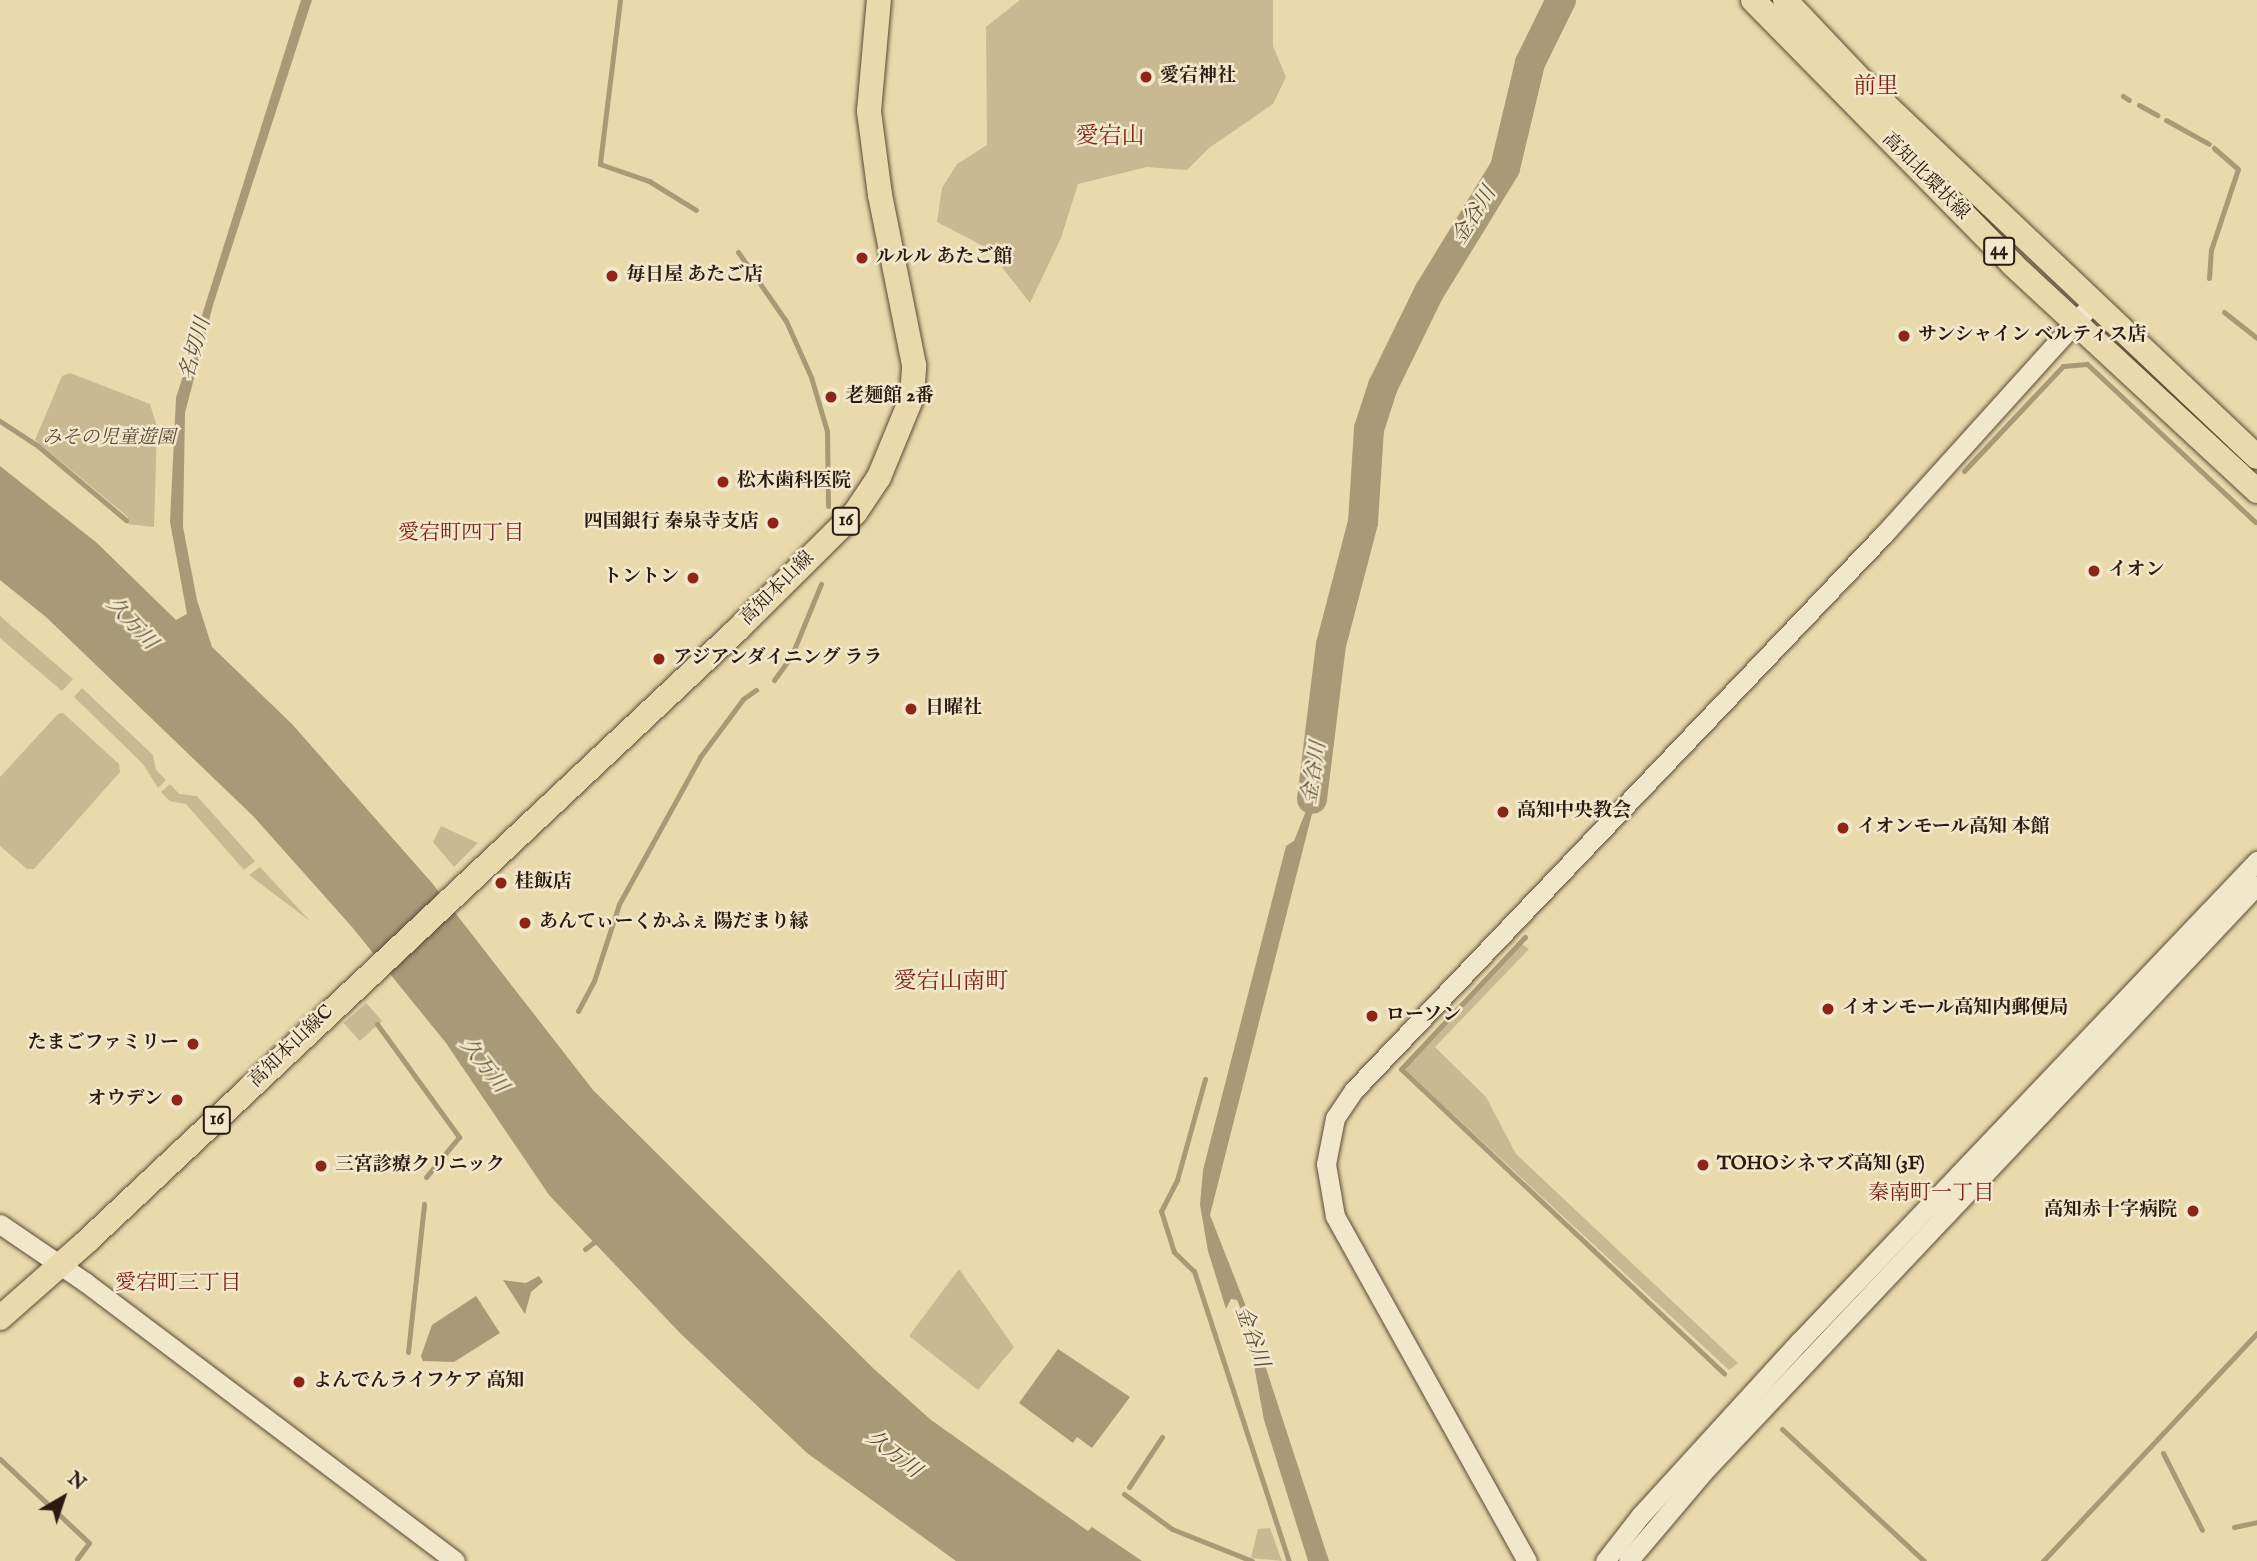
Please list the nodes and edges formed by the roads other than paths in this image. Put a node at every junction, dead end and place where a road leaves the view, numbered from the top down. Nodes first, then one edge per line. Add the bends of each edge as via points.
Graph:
1 (879, 0) edge
2 (1753, 0) edge
3 (1785, 0) edge
4 (2093, 303) junction
5 (2075, 322) junction
6 (2257, 457) edge
7 (2257, 491) edge
8 (2257, 860) edge
9 (2257, 885) edge
10 (372, 971) joint
11 (0, 1224) edge
12 (58, 1265) junction
13 (0, 1318) edge
14 (454, 1561) edge
15 (1527, 1561) edge
16 (1605, 1561) edge
17 (1628, 1561) edge

1 - 10 main road, 高知本山線 / 16 via 869,111 880,195 914,365 912,397 893,449 855,513 737,630
2 - 5 main road, 高知北環状線 / 44 via 1889,141
3 - 4 main road, 高知北環状線 / 44 via 1877,97
4 - 5 street
4 - 6 main road, 高知北環状線 / 44
5 - 7 main road, 高知北環状線 / 44
5 - 15 street via 1884,534 1354,1090 1335,1118 1326,1164 1335,1216
8 - 16 street via 1800,1341 1640,1516
9 - 17 street via 1707,1468
10 - 12 main road, 高知本山線C / 16
11 - 12 street
12 - 13 main road, 16
12 - 14 street

